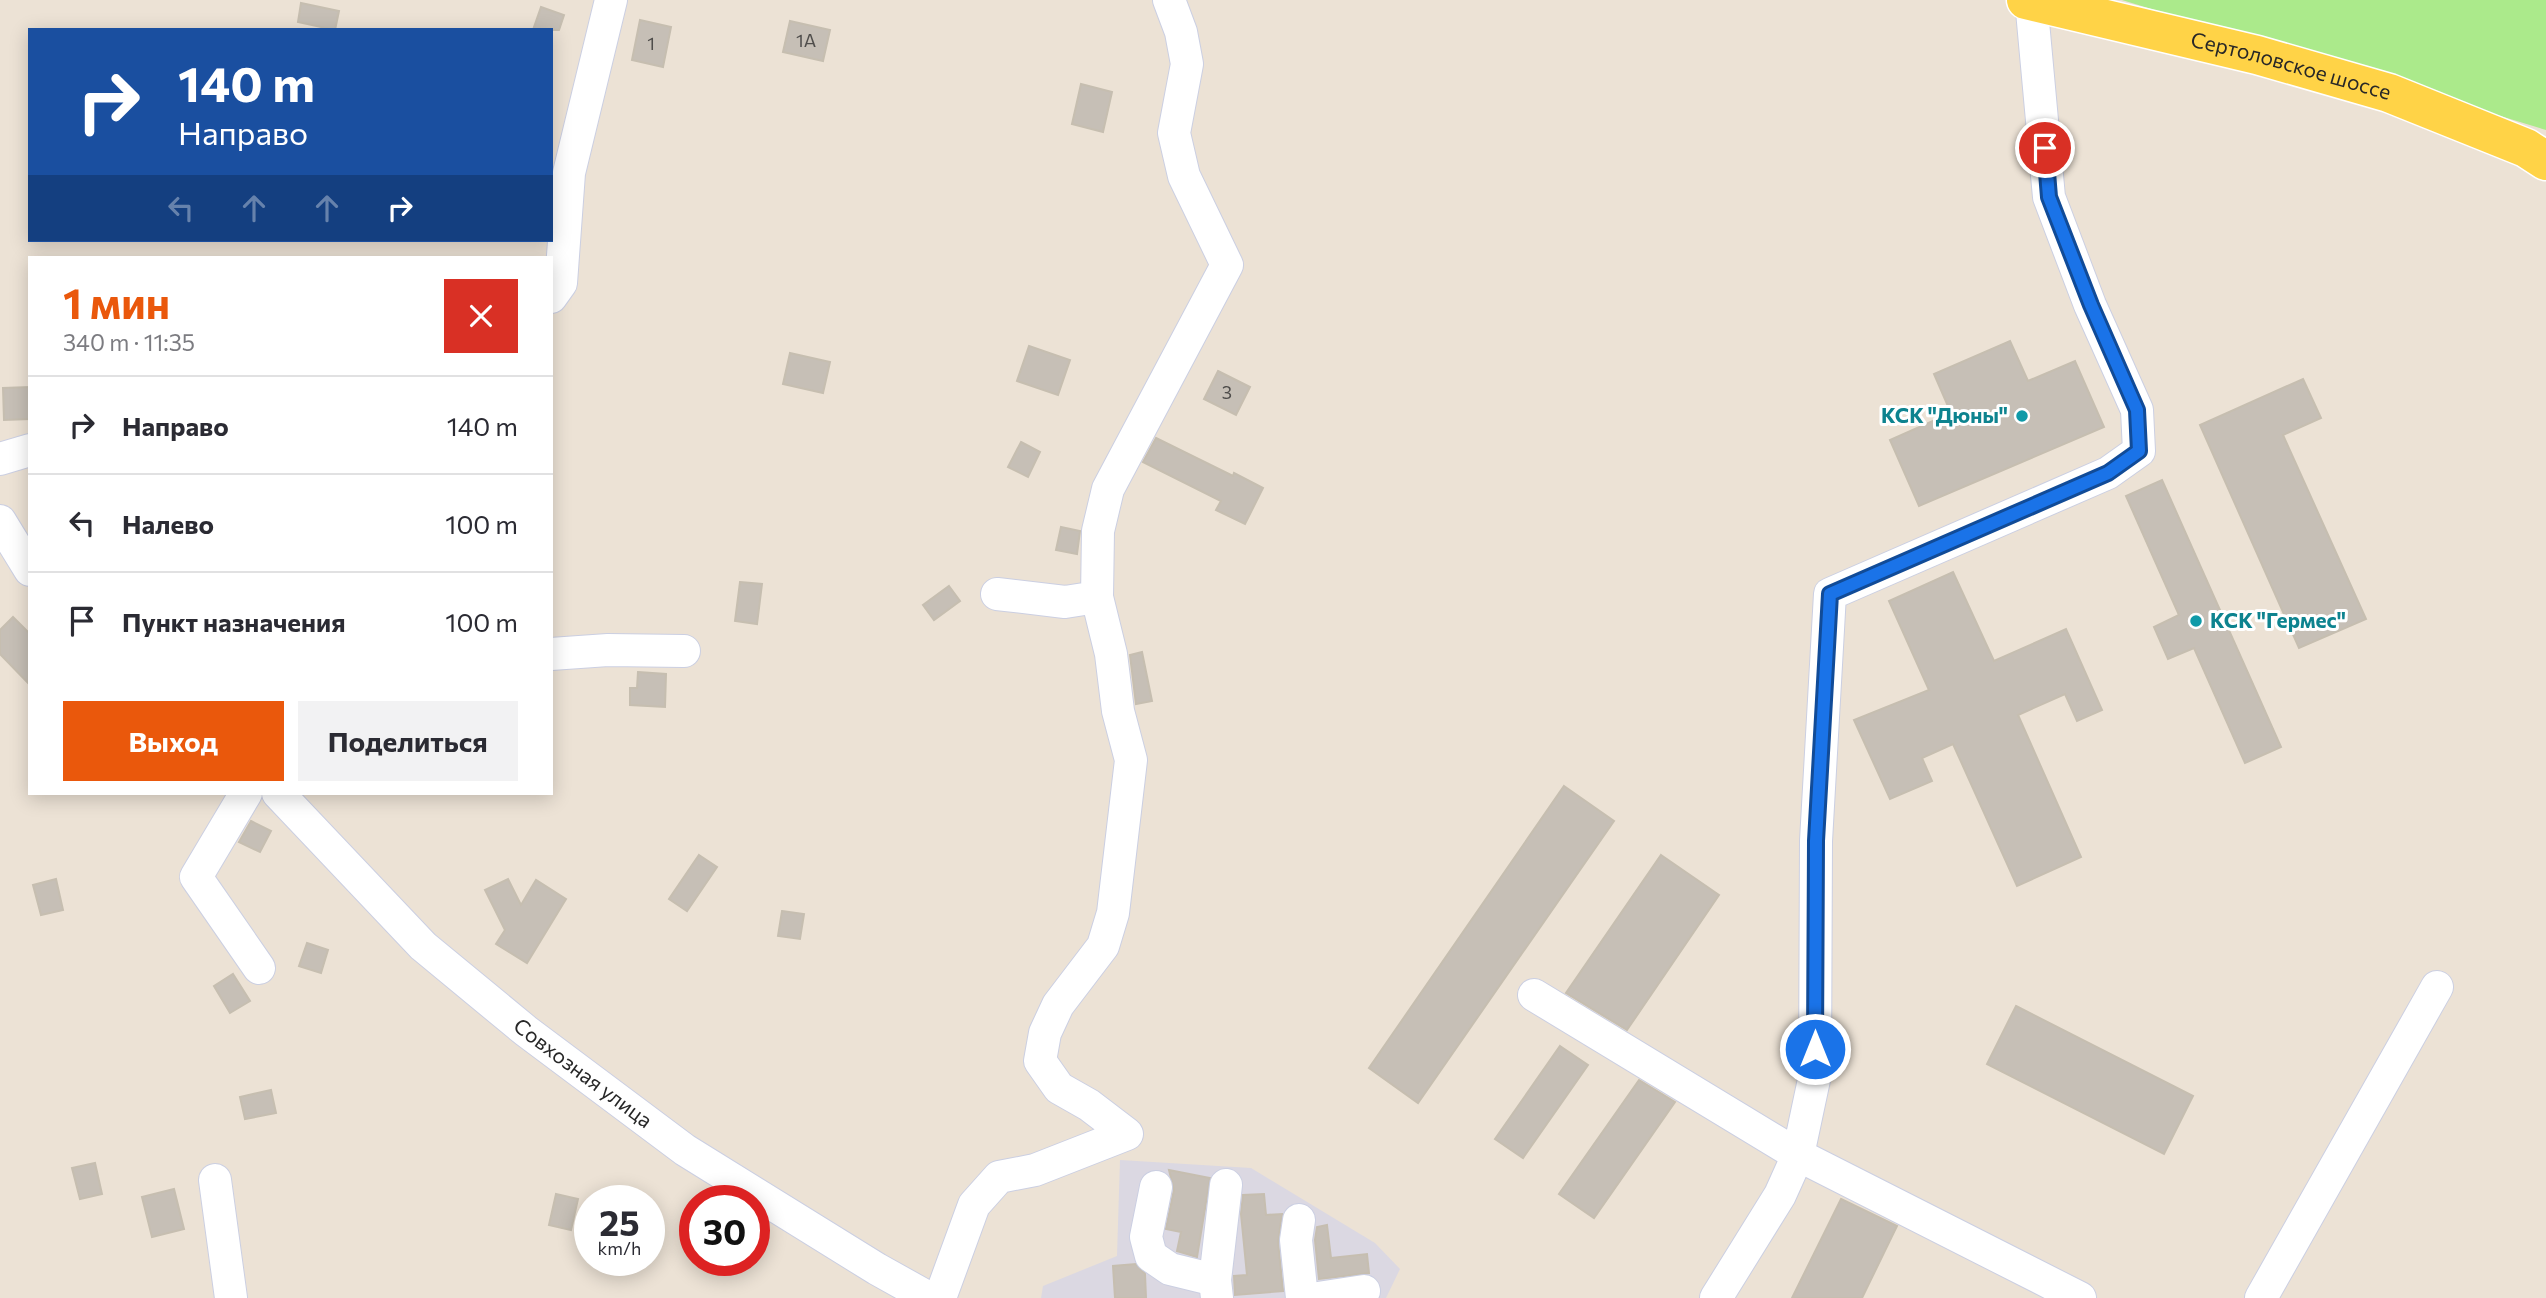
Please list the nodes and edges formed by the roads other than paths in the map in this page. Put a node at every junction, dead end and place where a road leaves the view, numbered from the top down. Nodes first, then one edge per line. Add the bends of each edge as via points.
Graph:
1 (611, 0) edge
2 (1169, 0) edge
3 (2029, 0) edge
4 (2546, 162) edge
5 (553, 294) edge
6 (28, 451) edge
7 (0, 459) edge
8 (0, 521) edge
9 (28, 567) edge
10 (998, 594) dead end
11 (1097, 597) junction
12 (684, 651) dead end
13 (553, 654) edge
14 (245, 795) edge
15 (280, 795) edge
16 (259, 968) dead end
17 (2437, 987) dead end
18 (1534, 995) dead end
19 (1798, 1155) junction
20 (215, 1180) dead end
21 (1226, 1185) dead end
22 (1156, 1187) dead end
23 (1299, 1220) dead end
24 (1216, 1289) edge
25 (1364, 1291) dead end
26 (232, 1298) edge
27 (929, 1298) edge
28 (940, 1298) edge
29 (1302, 1298) edge
30 (1318, 1298) edge
31 (1716, 1298) edge
32 (2080, 1298) edge
33 (2261, 1298) edge

1 - 5 street via 569,173 561,283
2 - 11 street via 1187,64 1174,133 1184,176 1227,265 1108,489 1098,531
3 - 4 main road, Сертоловское шоссе via 2257,55 2389,93 2526,148
3 - 19 street via 2049,197 2137,410 2139,451 2108,473 1830,594 1816,841 1815,1075
6 - 7 street
8 - 9 street
10 - 11 street via 1065,601
11 - 28 street via 1131,760 1113,913 1103,946 1058,1005 1045,1033 1040,1060 1059,1088 1127,1134 1035,1170 999,1177 974,1205
12 - 13 street via 608,649
14 - 16 street via 196,877
15 - 27 street, Совхозная улица via 423,946 526,1031 685,1150
17 - 33 street
18 - 19 street
19 - 31 street via 1780,1195
19 - 32 street
20 - 26 street
21 - 24 street
22 - 24 street via 1146,1237 1151,1256
23 - 29 street via 1296,1240
25 - 30 street

